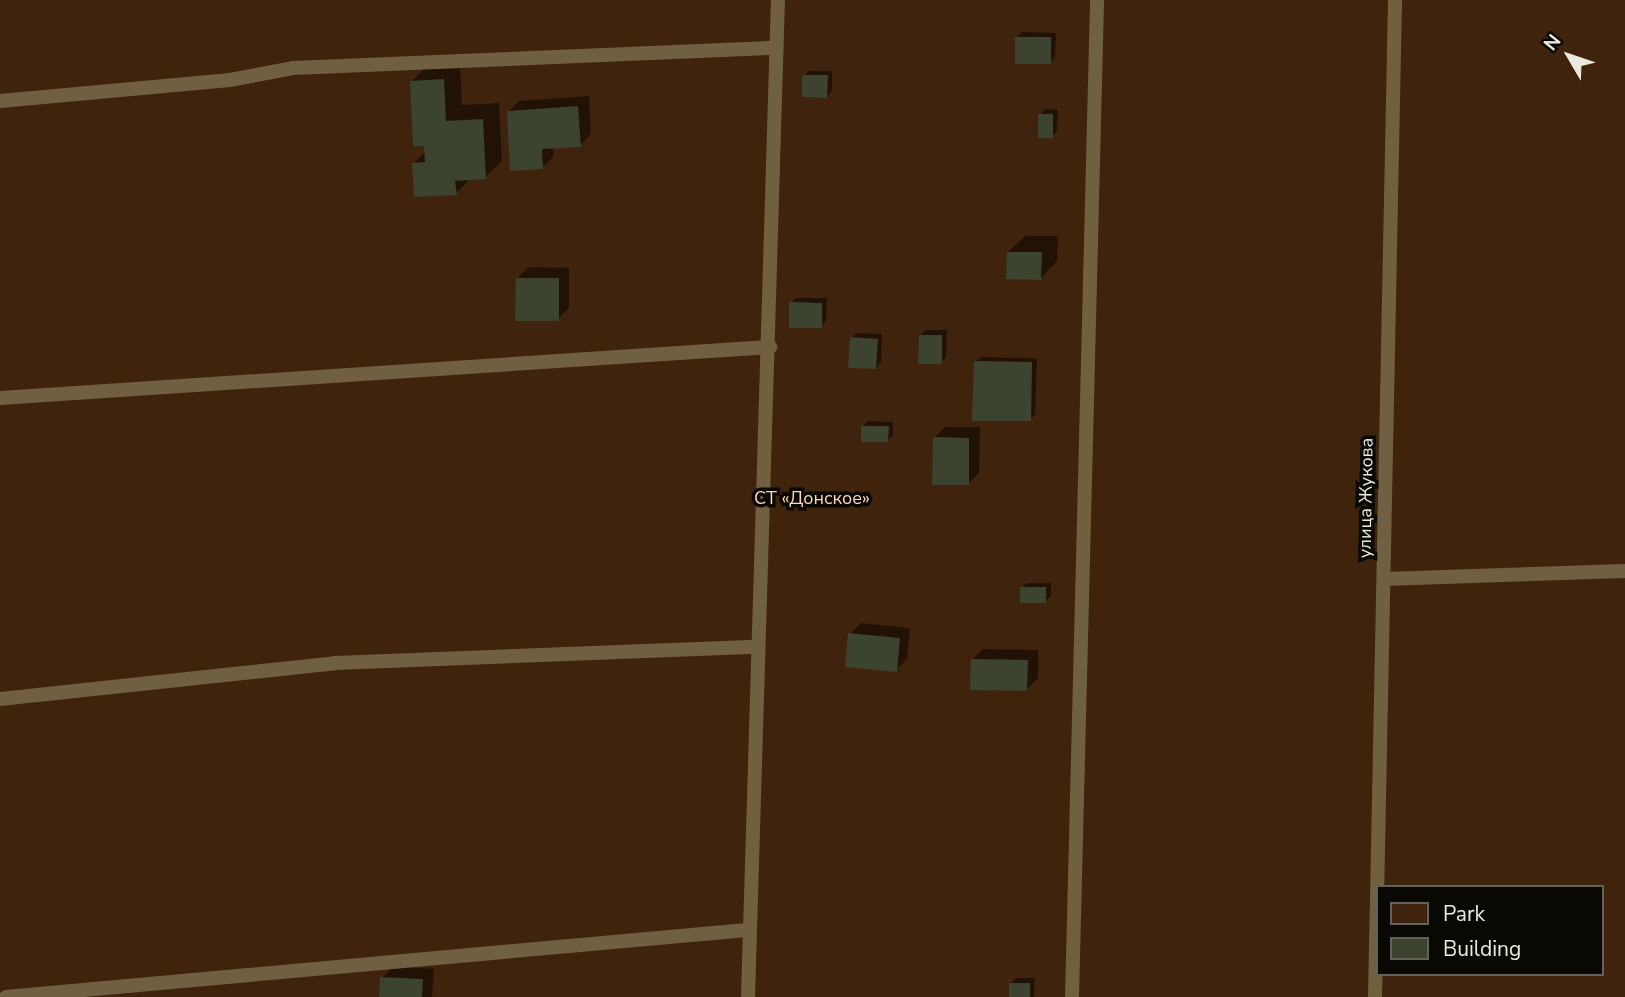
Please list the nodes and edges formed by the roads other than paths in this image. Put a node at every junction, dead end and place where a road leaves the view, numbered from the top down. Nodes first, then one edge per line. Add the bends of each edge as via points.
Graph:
1 (778, 0) edge
2 (1097, 0) edge
3 (1395, 0) edge
4 (777, 48) junction
5 (0, 101) edge
6 (770, 347) junction
7 (0, 398) edge
8 (1625, 571) edge
9 (1384, 579) junction
10 (757, 648) junction
11 (0, 699) edge
12 (1377, 885) edge
13 (747, 930) junction
14 (1376, 951) edge
15 (6, 997) edge
16 (748, 997) edge
17 (1072, 997) edge
18 (1375, 997) edge

1 - 4 lane
2 - 17 lane
3 - 9 lane, улица Жукова
4 - 5 lane via 293,68 230,79
4 - 6 lane
6 - 7 lane
6 - 10 lane
8 - 9 lane
9 - 12 lane, улица Жукова
10 - 11 lane via 335,663
10 - 13 lane
13 - 15 lane
13 - 16 lane
14 - 18 lane, улица Жукова

